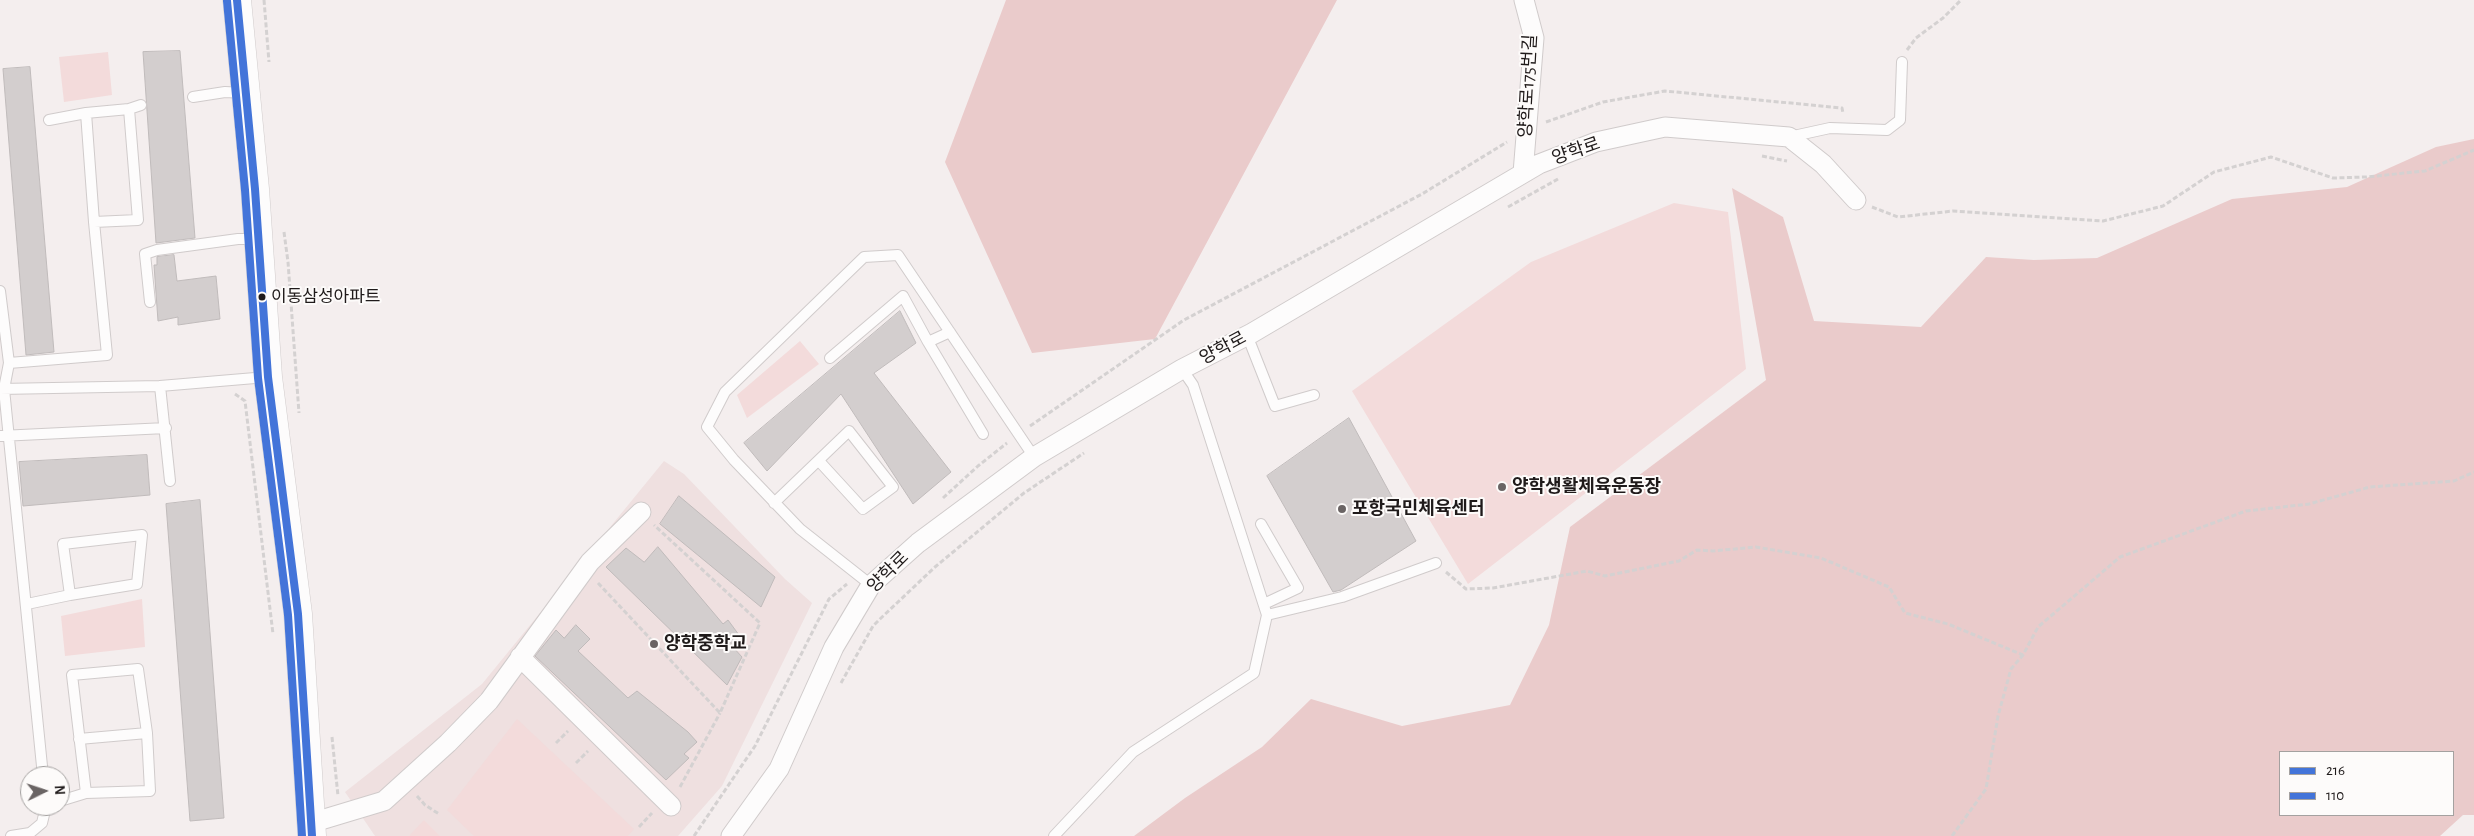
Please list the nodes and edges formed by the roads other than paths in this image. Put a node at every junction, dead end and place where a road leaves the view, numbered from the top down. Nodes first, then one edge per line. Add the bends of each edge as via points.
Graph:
1 (237, 0) edge
2 (1524, 0) edge
3 (1902, 62) road end
4 (245, 93) junction
5 (193, 98) dead end
6 (140, 105) dead end
7 (129, 109) junction
8 (86, 113) junction
9 (49, 120) dead end
10 (1788, 137) junction
11 (1523, 173) junction
12 (1856, 200) road end
13 (94, 222) junction
14 (258, 239) junction
15 (0, 291) edge
16 (150, 302) dead end
17 (950, 332) junction
18 (1247, 335) junction
19 (928, 342) junction
20 (830, 358) dead end
21 (9, 364) junction
22 (1182, 369) junction
23 (268, 377) junction
24 (160, 386) junction
25 (2, 389) edge
26 (1314, 394) dead end
27 (166, 428) junction
28 (983, 434) dead end
29 (4, 436) edge
30 (1034, 457) junction
31 (819, 461) junction
32 (170, 481) dead end
33 (774, 502) junction
34 (640, 512) road end
35 (1261, 524) dead end
36 (1436, 563) road end
37 (871, 585) junction
38 (70, 594) junction
39 (27, 604) junction
40 (1264, 604) junction
41 (1268, 615) junction
42 (520, 656) junction
43 (147, 733) junction
44 (79, 739) junction
45 (42, 766) edge
46 (86, 793) junction
47 (70, 798) edge
48 (671, 806) road end
49 (44, 816) edge
50 (312, 830) edge
51 (10, 836) edge
52 (732, 836) edge
53 (1054, 836) edge

1 - 4 street
2 - 11 street, 양학로175번길 via 1534,38
3 - 10 lane via 1900,120 1887,130 1830,128
4 - 5 lane via 225,92
4 - 14 street
6 - 7 lane
7 - 8 lane
7 - 13 lane via 138,220
8 - 9 lane
8 - 13 lane
10 - 11 street, 양학로 via 1665,128 1596,142
10 - 12 street via 1823,164
11 - 18 street, 양학로
13 - 21 lane via 107,355
14 - 16 lane via 145,254
14 - 23 street
15 - 21 lane
17 - 19 lane
17 - 30 lane
17 - 33 lane via 898,255 864,257 725,392 707,427
18 - 22 street, 양학로
18 - 26 lane via 1275,406
19 - 20 lane via 903,296
19 - 28 lane
21 - 25 lane
22 - 30 street, 양학로
22 - 40 lane via 1193,385
23 - 24 lane
23 - 50 street via 298,614
24 - 25 lane
24 - 27 lane
25 - 29 lane
27 - 29 lane
27 - 32 lane
29 - 39 lane
30 - 37 street, 양학로 via 918,543
31 - 31 lane via 863,509 893,487 849,431
31 - 33 lane
33 - 37 lane via 800,529
34 - 42 street via 585,569
35 - 40 lane via 1298,588
36 - 41 lane via 1342,597
37 - 52 street, 양학로 via 834,646 779,769
38 - 38 lane via 138,584 142,535 63,544
38 - 39 lane
39 - 45 lane
40 - 41 lane
41 - 53 lane via 1254,673 1133,752
42 - 48 street
42 - 50 street via 489,701 384,801 340,815
43 - 44 lane
43 - 44 lane via 138,669 72,675
43 - 46 lane via 150,791
44 - 46 lane
46 - 47 lane
49 - 51 lane via 42,823 30,833

